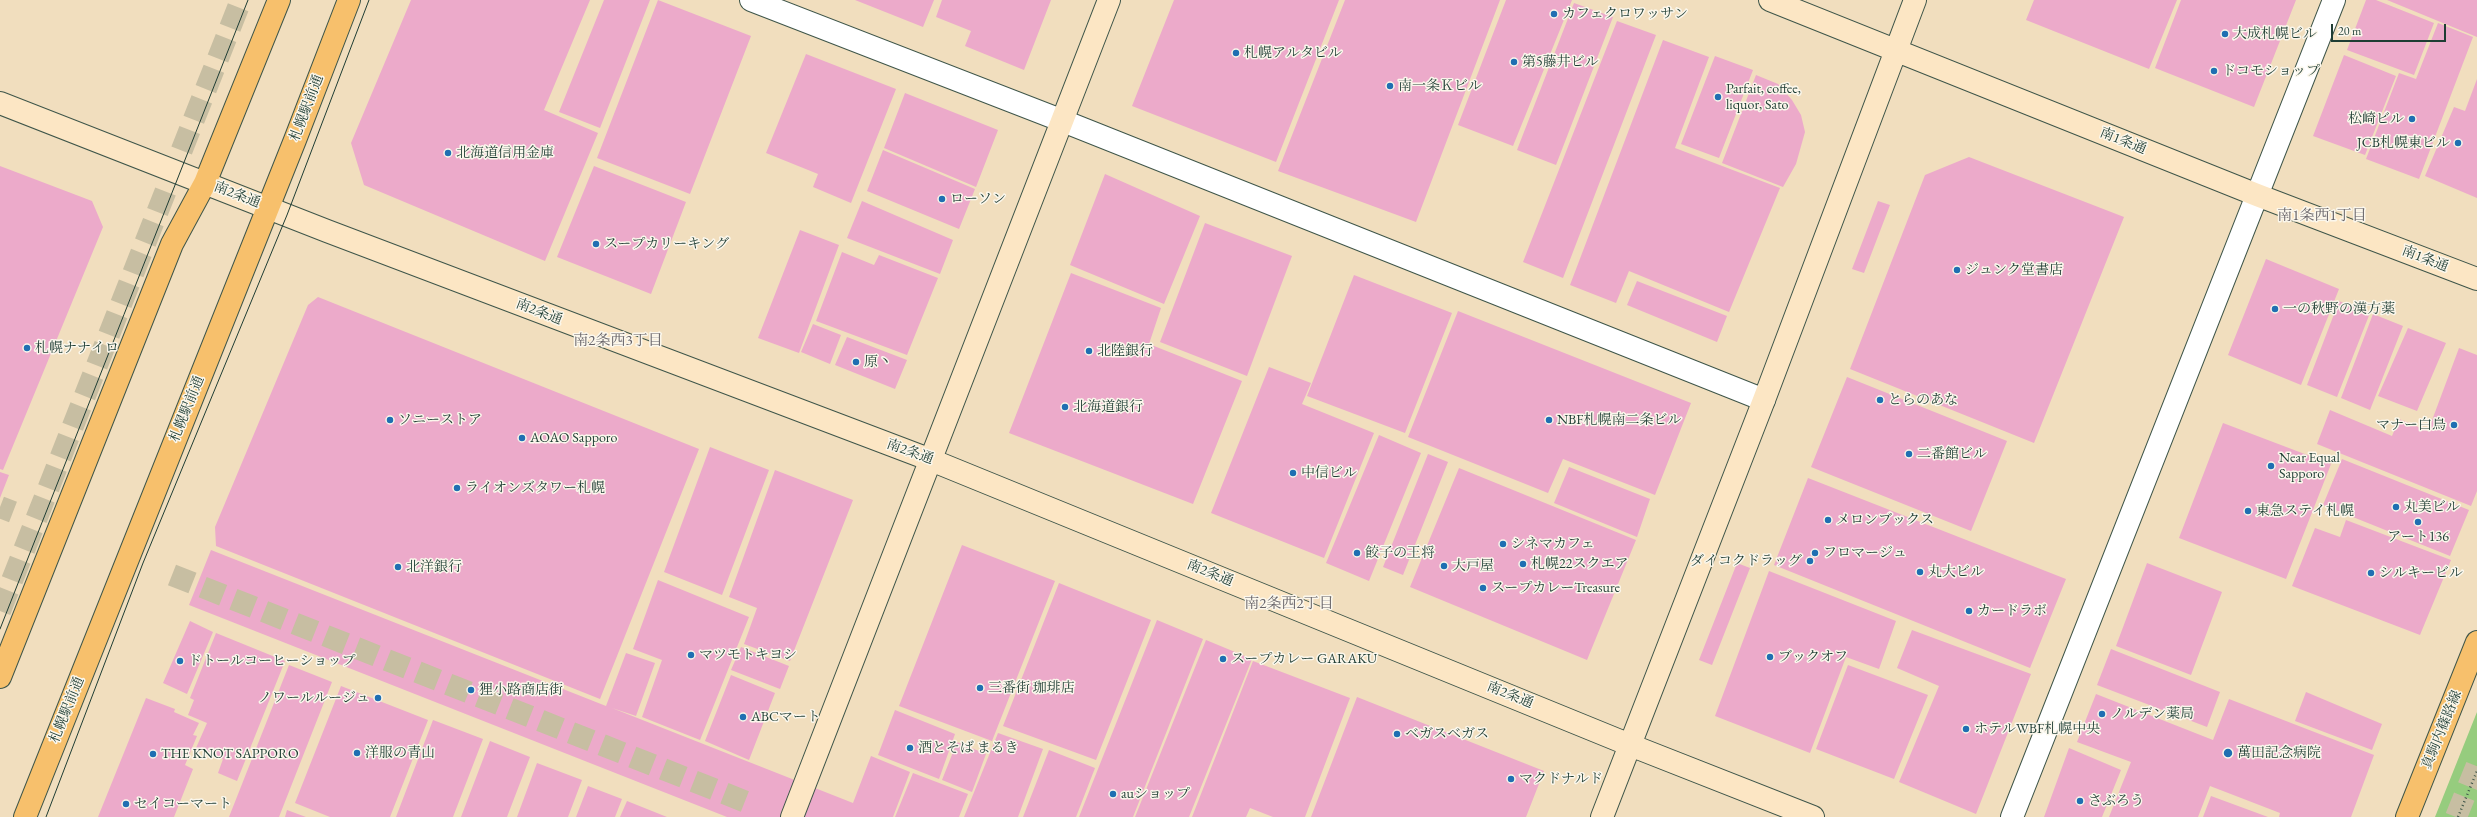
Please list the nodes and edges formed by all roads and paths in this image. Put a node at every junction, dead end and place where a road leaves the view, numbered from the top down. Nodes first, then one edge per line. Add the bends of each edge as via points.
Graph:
1 (279, 0) edge
2 (349, 0) edge
3 (751, 0) edge
4 (1109, 0) edge
5 (1770, 0) edge
6 (1915, 0) edge
7 (2334, 0) edge
8 (1896, 50) junction
9 (0, 103) edge
10 (1064, 120) junction
11 (205, 183) junction
12 (2257, 195) junction
13 (266, 207) junction
14 (2477, 279) edge
15 (1764, 400) junction
16 (931, 460) junction
17 (2477, 642) edge
18 (0, 677) edge
19 (1630, 745) junction
20 (2477, 771) edge
21 (25, 817) edge
22 (792, 817) edge
23 (1602, 817) edge
24 (1813, 817) edge
25 (2012, 817) edge
26 (2407, 817) edge
27 (2458, 817) edge

1 - 11 main road
2 - 13 main road, 札幌駅前通
3 - 10 street
4 - 10 street
5 - 8 street, 南1条通
6 - 8 street
7 - 12 street
8 - 12 street, 南1条通
8 - 15 street
9 - 11 street, 南2条通
10 - 15 street
10 - 16 street
11 - 13 street, 南2条通
11 - 18 main road via 172,244
12 - 14 street, 南1条通
12 - 25 street
13 - 16 street, 南2条通
13 - 21 main road, 札幌駅前通
15 - 19 street
16 - 19 street, 南2条通
16 - 22 street
17 - 26 main road, 真駒内篠路線
19 - 23 street
19 - 24 street, 南2条通
20 - 27 path

